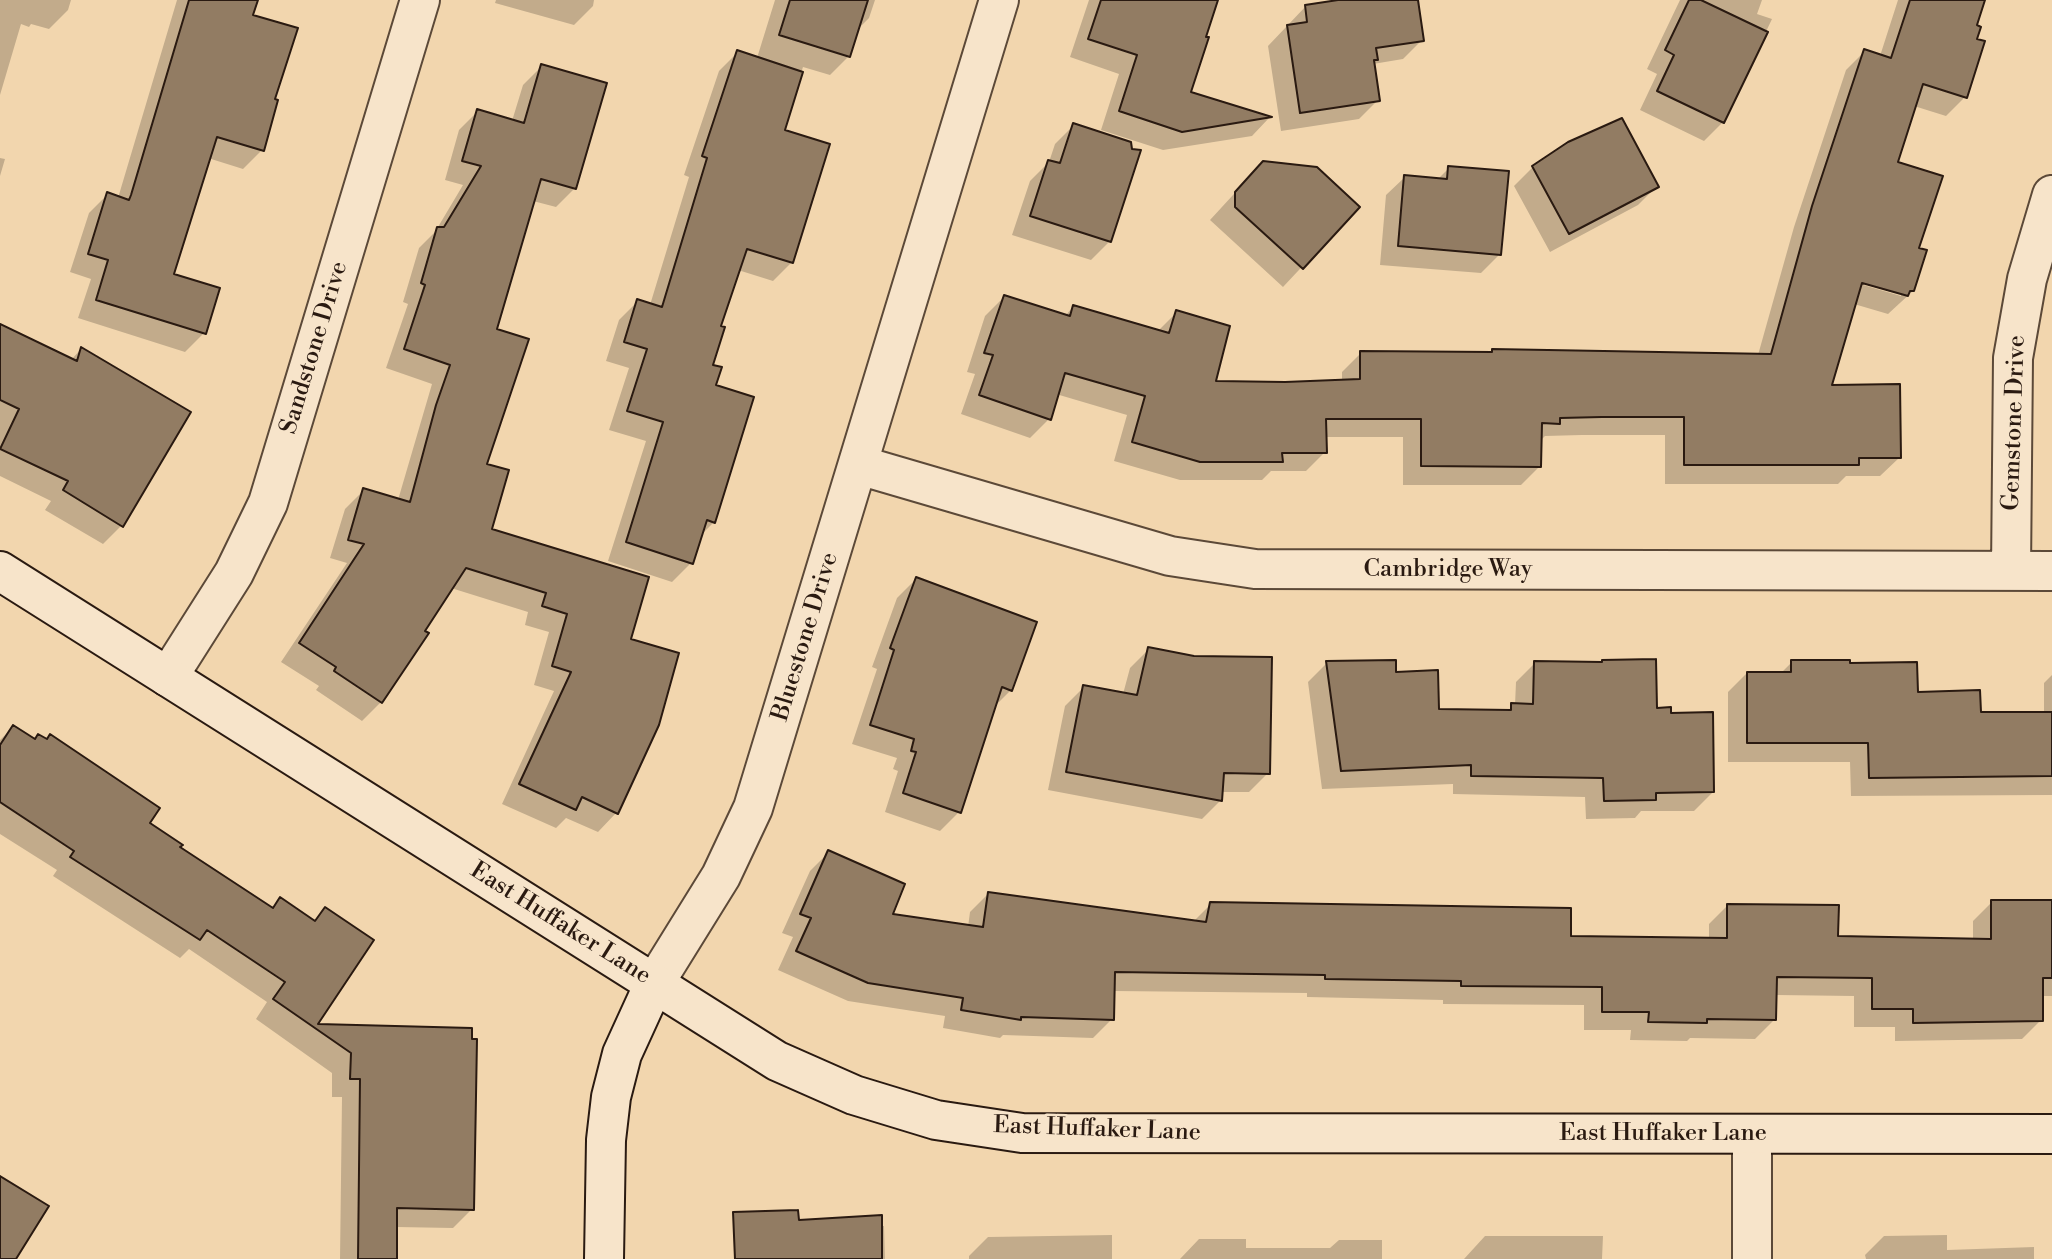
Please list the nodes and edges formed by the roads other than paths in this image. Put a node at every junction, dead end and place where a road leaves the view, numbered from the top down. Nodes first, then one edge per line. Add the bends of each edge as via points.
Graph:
1 (420, 0) edge
2 (999, 0) edge
3 (2052, 195) edge
4 (859, 465) junction
5 (0, 571) edge
6 (2011, 571) junction
7 (2052, 571) edge
8 (168, 677) junction
9 (654, 984) junction
10 (1752, 1134) junction
11 (2052, 1134) edge
12 (604, 1259) edge
13 (1752, 1259) edge

1 - 8 street, Sandstone Drive via 268,503 234,573
2 - 4 street, Bluestone Drive
3 - 6 street, Gemstone Drive via 2027,279 2013,358
4 - 6 street, Cambridge Way via 1170,556 1255,569
4 - 9 street, Bluestone Drive via 753,808 721,876
5 - 8 street, East Huffaker Lane
6 - 7 street, Cambridge Way
8 - 9 street, East Huffaker Lane
9 - 10 street, East Huffaker Lane via 777,1061 854,1095 936,1120 1022,1133
9 - 12 street, Bluestone Drive via 622,1054 611,1097
10 - 11 street, East Huffaker Lane
10 - 13 street

